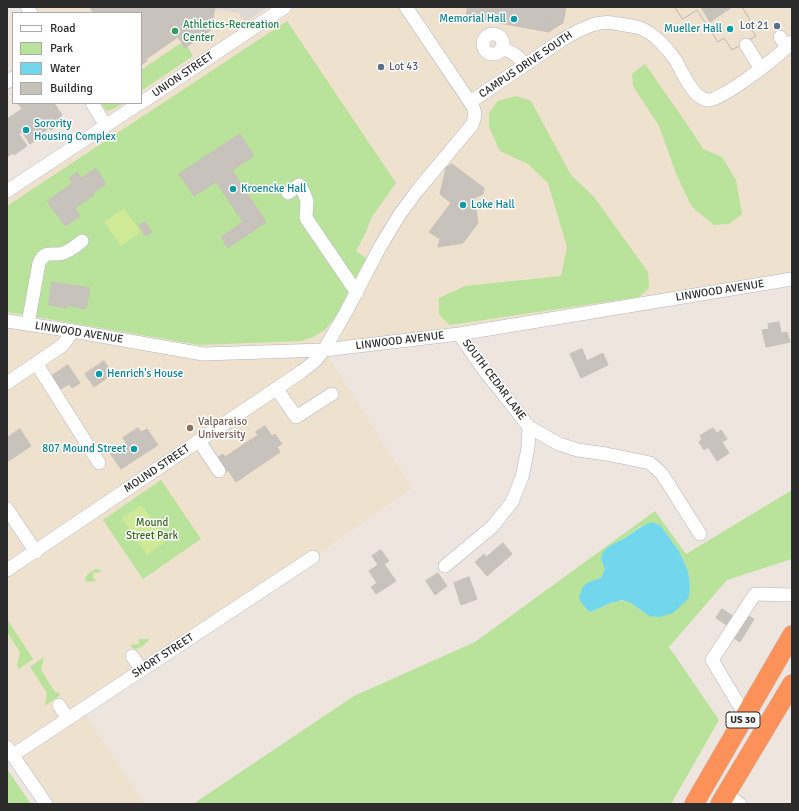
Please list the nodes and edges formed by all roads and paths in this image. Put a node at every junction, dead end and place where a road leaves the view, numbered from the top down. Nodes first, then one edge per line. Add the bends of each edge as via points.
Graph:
1 (285, 7) edge
2 (406, 7) edge
3 (786, 42) edge
4 (746, 45) dead end
5 (501, 48) dead end
6 (525, 65) junction
7 (761, 69) junction
8 (142, 102) edge
9 (470, 102) junction
10 (93, 104) edge
11 (139, 104) edge
12 (106, 126) junction
13 (7, 191) edge
14 (288, 193) dead end
15 (82, 242) dead end
16 (792, 279) edge
17 (357, 293) junction
18 (7, 321) edge
19 (28, 324) junction
20 (72, 331) junction
21 (459, 334) junction
22 (324, 350) junction
23 (36, 363) junction
24 (7, 383) edge
25 (277, 389) junction
26 (332, 394) dead end
27 (529, 427) junction
28 (199, 441) junction
29 (99, 463) dead end
30 (219, 471) dead end
31 (7, 509) edge
32 (700, 534) dead end
33 (36, 552) junction
34 (313, 557) dead end
35 (445, 566) dead end
36 (7, 570) edge
37 (792, 595) edge
38 (792, 636) edge
39 (132, 656) dead end
40 (142, 670) junction
41 (792, 684) edge
42 (59, 705) dead end
43 (745, 715) junction
44 (68, 719) junction
45 (9, 750) edge
46 (729, 801) edge
47 (46, 804) edge
48 (694, 804) edge

1 - 8 street, UNION STREET
2 - 9 street, CAMPUS DRIVE SOUTH
3 - 7 street, CAMPUS DRIVE SOUTH
4 - 7 street
5 - 6 street via 517,55
6 - 7 street, CAMPUS DRIVE SOUTH via 578,31 610,22 642,29 655,38 674,59 694,92 709,101 718,98
6 - 9 street, CAMPUS DRIVE SOUTH
9 - 17 street, CAMPUS DRIVE SOUTH via 475,109 476,117 472,125 400,214
10 - 12 street
11 - 12 street, UNION STREET
12 - 13 street, UNION STREET
14 - 17 street via 299,185 307,200 306,218
15 - 19 street via 63,254 50,253 41,258
16 - 21 street, LINWOOD AVENUE
17 - 22 street, CAMPUS DRIVE SOUTH
18 - 19 street, LINWOOD AVENUE
19 - 20 street, LINWOOD AVENUE
20 - 22 street, LINWOOD AVENUE via 203,354
20 - 23 street via 63,344
21 - 22 street, LINWOOD AVENUE
21 - 27 street, SOUTH CEDAR LANE
22 - 25 street, MOUND STREET via 302,372
23 - 24 street
23 - 29 street
25 - 26 street via 296,417
25 - 28 street, MOUND STREET
27 - 32 street, SOUTH CEDAR LANE via 559,444 578,450 650,463 662,474
27 - 35 street via 522,477 512,502 492,527
28 - 30 street
28 - 33 street, MOUND STREET
31 - 33 street
33 - 36 street, MOUND STREET
34 - 40 street, SHORT STREET
37 - 43 street via 755,594 712,660
38 - 43 highway, US 30
39 - 40 street
40 - 44 street, SHORT STREET
41 - 46 highway, US 30
42 - 44 street
43 - 48 highway, US 30
44 - 45 street, SHORT STREET
45 - 47 street

